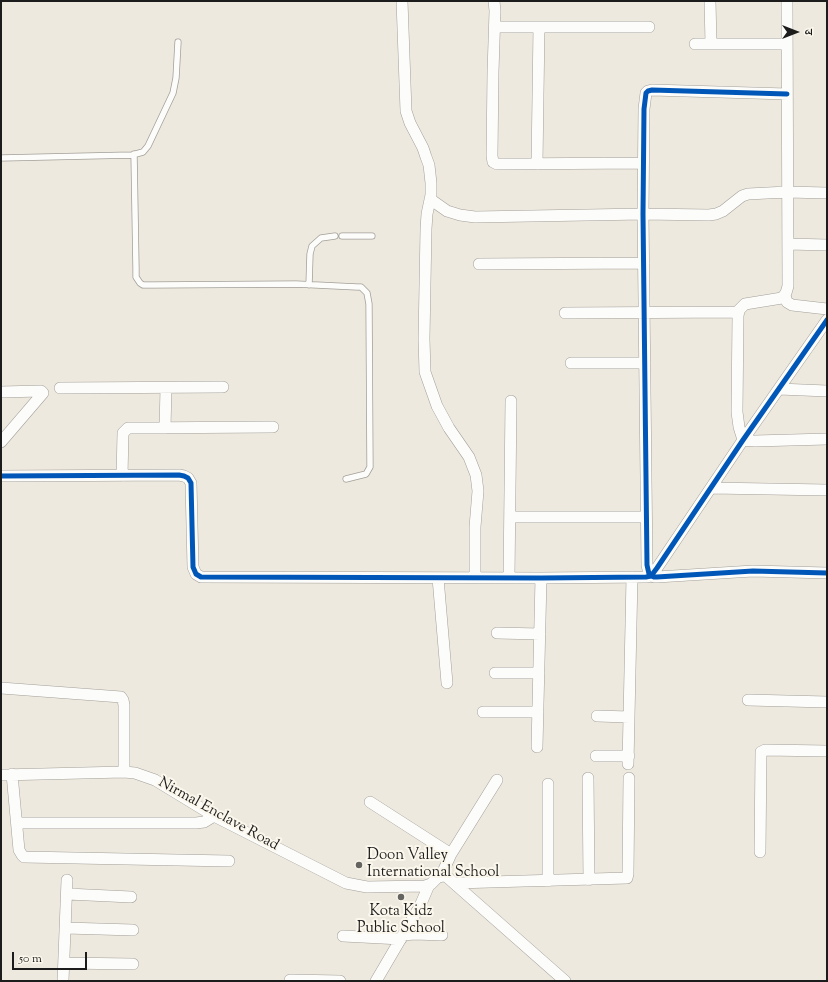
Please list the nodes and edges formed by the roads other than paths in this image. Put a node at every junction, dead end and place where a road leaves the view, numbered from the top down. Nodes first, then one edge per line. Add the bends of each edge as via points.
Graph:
1 (402, 1) edge
2 (494, 1) edge
3 (710, 1) edge
4 (787, 1) edge
5 (495, 27) junction
6 (539, 27) junction
7 (649, 27) dead end
8 (178, 42) dead end
9 (695, 44) dead end
10 (711, 44) junction
11 (787, 44) junction
12 (787, 94) junction
13 (134, 154) junction
14 (1, 158) edge
15 (643, 163) junction
16 (537, 164) junction
17 (787, 192) junction
18 (827, 193) edge
19 (430, 199) junction
20 (643, 214) junction
21 (335, 236) dead end
22 (342, 236) dead end
23 (372, 236) dead end
24 (788, 244) junction
25 (827, 245) edge
26 (644, 263) junction
27 (479, 264) dead end
28 (310, 285) junction
29 (785, 296) junction
30 (827, 309) edge
31 (738, 312) junction
32 (565, 313) dead end
33 (644, 313) junction
34 (825, 326) edge
35 (645, 363) junction
36 (571, 364) dead end
37 (223, 387) dead end
38 (60, 388) dead end
39 (166, 388) junction
40 (779, 389) junction
41 (827, 391) edge
42 (1, 392) edge
43 (511, 400) dead end
44 (273, 427) dead end
45 (166, 428) junction
46 (743, 440) junction
47 (827, 440) edge
48 (1, 442) edge
49 (1, 476) edge
50 (122, 476) junction
51 (346, 479) dead end
52 (711, 488) junction
53 (827, 490) edge
54 (510, 517) junction
55 (646, 517) junction
56 (827, 573) edge
57 (650, 576) junction
58 (632, 577) junction
59 (438, 578) junction
60 (475, 578) junction
61 (509, 578) junction
62 (541, 578) junction
63 (497, 633) dead end
64 (540, 634) junction
65 (495, 673) dead end
66 (539, 673) junction
67 (447, 683) dead end
68 (1, 688) edge
69 (748, 700) dead end
70 (827, 702) edge
71 (483, 712) dead end
72 (538, 712) junction
73 (597, 716) dead end
74 (629, 717) junction
75 (538, 747) dead end
76 (827, 751) edge
77 (596, 756) dead end
78 (124, 772) junction
79 (6, 774) edge
80 (588, 778) dead end
81 (629, 778) dead end
82 (497, 780) dead end
83 (548, 784) dead end
84 (370, 802) dead end
85 (214, 816) junction
86 (17, 823) junction
87 (760, 852) dead end
88 (451, 854) junction
89 (229, 861) dead end
90 (441, 876) junction
91 (67, 880) dead end
92 (589, 880) junction
93 (548, 881) junction
94 (456, 883) junction
95 (429, 885) junction
96 (67, 894) junction
97 (131, 897) dead end
98 (66, 928) junction
99 (132, 930) dead end
100 (442, 935) dead end
101 (343, 936) dead end
102 (402, 937) junction
103 (64, 963) junction
104 (133, 964) dead end
105 (290, 980) dead end
106 (63, 981) edge
107 (340, 981) edge
108 (376, 981) edge
109 (566, 981) edge

1 - 19 street via 406,112 429,165
2 - 5 street
3 - 10 street
4 - 11 street
5 - 6 street
5 - 16 street via 492,160 497,164
6 - 7 street
6 - 16 street
8 - 13 lane via 176,78 170,100 148,146 143,152
9 - 10 street
10 - 11 street
11 - 12 street
12 - 15 street via 648,91 644,109
12 - 17 street
13 - 14 lane
13 - 28 lane via 136,277 140,284
15 - 16 street
15 - 20 street
17 - 18 street
17 - 20 street via 748,194 716,214
17 - 24 street
19 - 20 street via 448,211 465,216
19 - 60 street via 426,229 425,372 437,406 470,457 476,475 478,491
20 - 26 street
21 - 28 lane via 321,238 312,246
22 - 23 lane
24 - 25 street
24 - 29 street via 788,286
26 - 27 street
26 - 33 street
28 - 51 lane via 357,286 367,293 370,467 366,474
29 - 30 street via 787,302 792,305
29 - 31 street via 745,304
31 - 33 street
31 - 46 street via 737,412
32 - 33 street
33 - 35 street
34 - 40 street
35 - 36 street
35 - 55 street
37 - 39 street
38 - 39 street
39 - 45 street
40 - 41 street
40 - 46 street
42 - 48 street via 41,391 43,394
43 - 54 street
44 - 45 street
45 - 50 street via 125,430
46 - 47 street
46 - 52 street
49 - 50 street
50 - 59 street via 179,475 190,480 193,568 201,577
52 - 53 street
52 - 57 street
54 - 55 street
54 - 61 street
55 - 57 street via 647,565
56 - 57 street via 754,571 657,578
57 - 58 street
58 - 62 street
58 - 74 street
59 - 60 street
59 - 67 street
60 - 61 street
61 - 62 street
62 - 64 street
63 - 64 street
64 - 66 street
65 - 66 street
66 - 72 street
68 - 78 street via 121,697 124,705
69 - 70 street
71 - 72 street
72 - 75 street
73 - 74 street
74 - 77 street via 628,760
76 - 87 street via 762,752
78 - 79 street, Nirmal Enclave Road
78 - 85 street, Nirmal Enclave Road via 155,780
79 - 86 street
80 - 92 street
81 - 92 street via 628,876 625,879
82 - 88 street
83 - 93 street
84 - 88 street
85 - 86 street via 196,823
85 - 95 street, Nirmal Enclave Road via 346,883 367,887
86 - 89 street via 20,850 22,855 28,857
88 - 90 street
90 - 94 street
90 - 95 street
91 - 96 street
92 - 93 street
93 - 94 street
94 - 109 street
95 - 102 street via 424,899
96 - 97 street
96 - 98 street
98 - 99 street
98 - 103 street
100 - 102 street via 415,934
101 - 102 street
102 - 108 street
103 - 104 street
103 - 106 street
105 - 107 street

